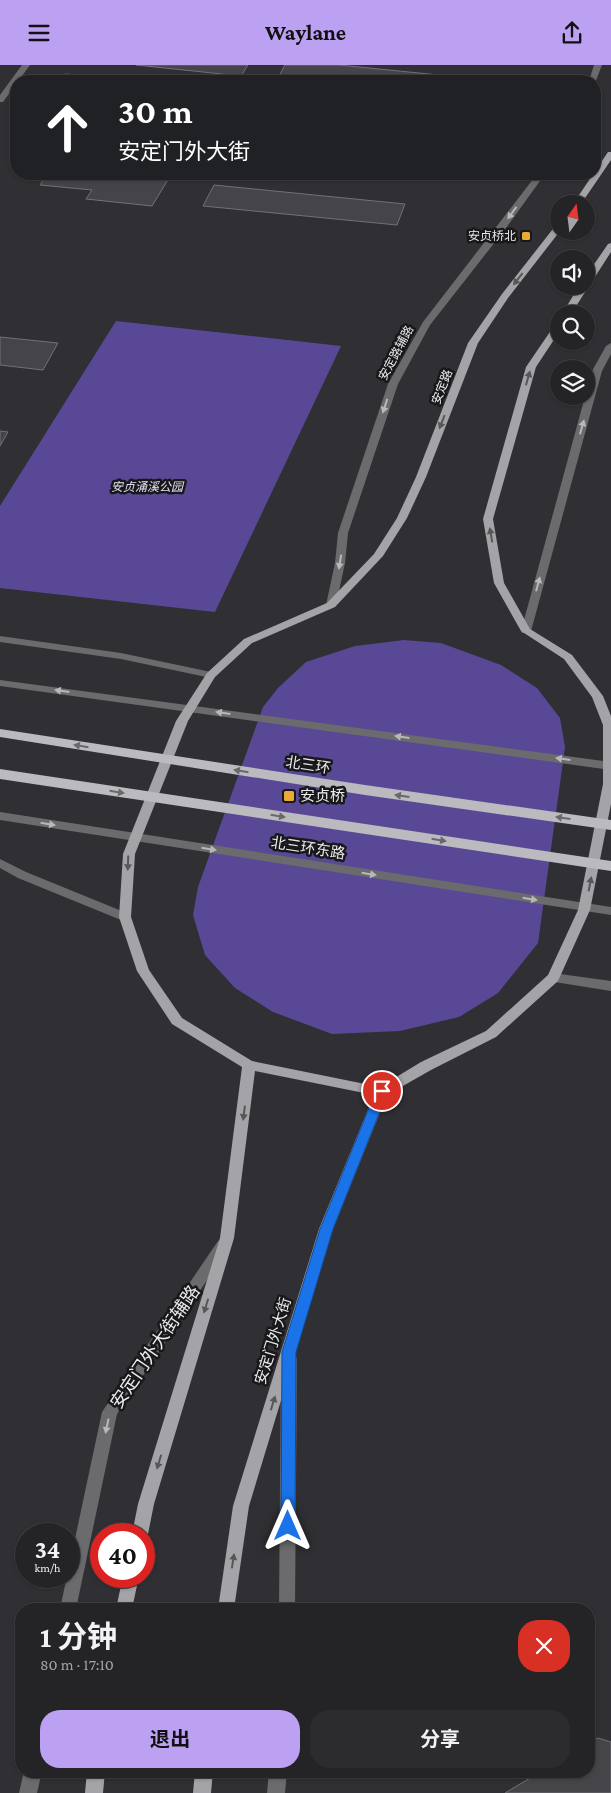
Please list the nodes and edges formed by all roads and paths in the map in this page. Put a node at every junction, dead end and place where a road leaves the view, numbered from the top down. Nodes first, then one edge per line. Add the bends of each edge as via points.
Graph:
1 (10, 87) edge
2 (0, 100) edge
3 (611, 154) edge
4 (601, 169) edge
5 (537, 180) edge
6 (593, 180) edge
7 (583, 195) edge
8 (550, 238) edge
9 (611, 246) edge
10 (595, 270) edge
11 (550, 338) edge
12 (611, 346) edge
13 (331, 605) junction
14 (526, 631) junction
15 (0, 639) edge
16 (211, 675) junction
17 (0, 683) edge
18 (610, 725) edge
19 (0, 733) edge
20 (611, 766) edge
21 (0, 774) edge
22 (0, 816) edge
23 (611, 825) edge
24 (0, 863) edge
25 (611, 866) edge
26 (611, 911) edge
27 (125, 917) junction
28 (553, 978) junction
29 (611, 985) edge
30 (249, 1065) junction
31 (382, 1091) junction
32 (227, 1238) junction
33 (289, 1352) junction
34 (142, 1523) edge
35 (128, 1588) edge
36 (69, 1603) edge
37 (125, 1603) edge
38 (227, 1603) edge
39 (287, 1603) edge
40 (31, 1778) edge
41 (95, 1778) edge
42 (203, 1778) edge
43 (277, 1778) edge
44 (28, 1793) edge
45 (94, 1793) edge
46 (202, 1793) edge
47 (276, 1793) edge

1 - 2 street
3 - 4 main road
5 -> 13 street, 安定路辅路 via 426,324 393,384 343,533
6 - 7 main road
8 -> 13 main road, 安定路 via 473,343 402,518 378,556
9 - 10 main road
14 -> 11 main road via 499,583 488,519 531,367
14 -> 12 street via 597,371
13 - 16 main road via 248,641
14 - 18 main road via 568,657 597,696
15 - 16 street via 121,656
16 -> 27 main road via 182,721 129,854
20 -> 17 street
28 -> 18 main road via 584,910 609,784
23 -> 19 highway, 北三环 via 365,791
21 -> 25 highway
22 -> 26 street, 北三环东路
24 - 27 street
27 - 30 main road via 143,971 178,1021
28 - 29 street
28 - 31 main road via 491,1033
30 - 31 main road
30 -> 32 main road
31 - 33 main road, 安定门外大街 via 326,1229
32 -> 34 main road
32 -> 36 street, 安定门外大街辅路 via 110,1412
38 -> 33 main road, 安定门外大街 via 241,1506
33 - 39 street
35 - 37 main road
40 - 44 street
41 - 45 main road
42 - 46 main road
43 - 47 street

